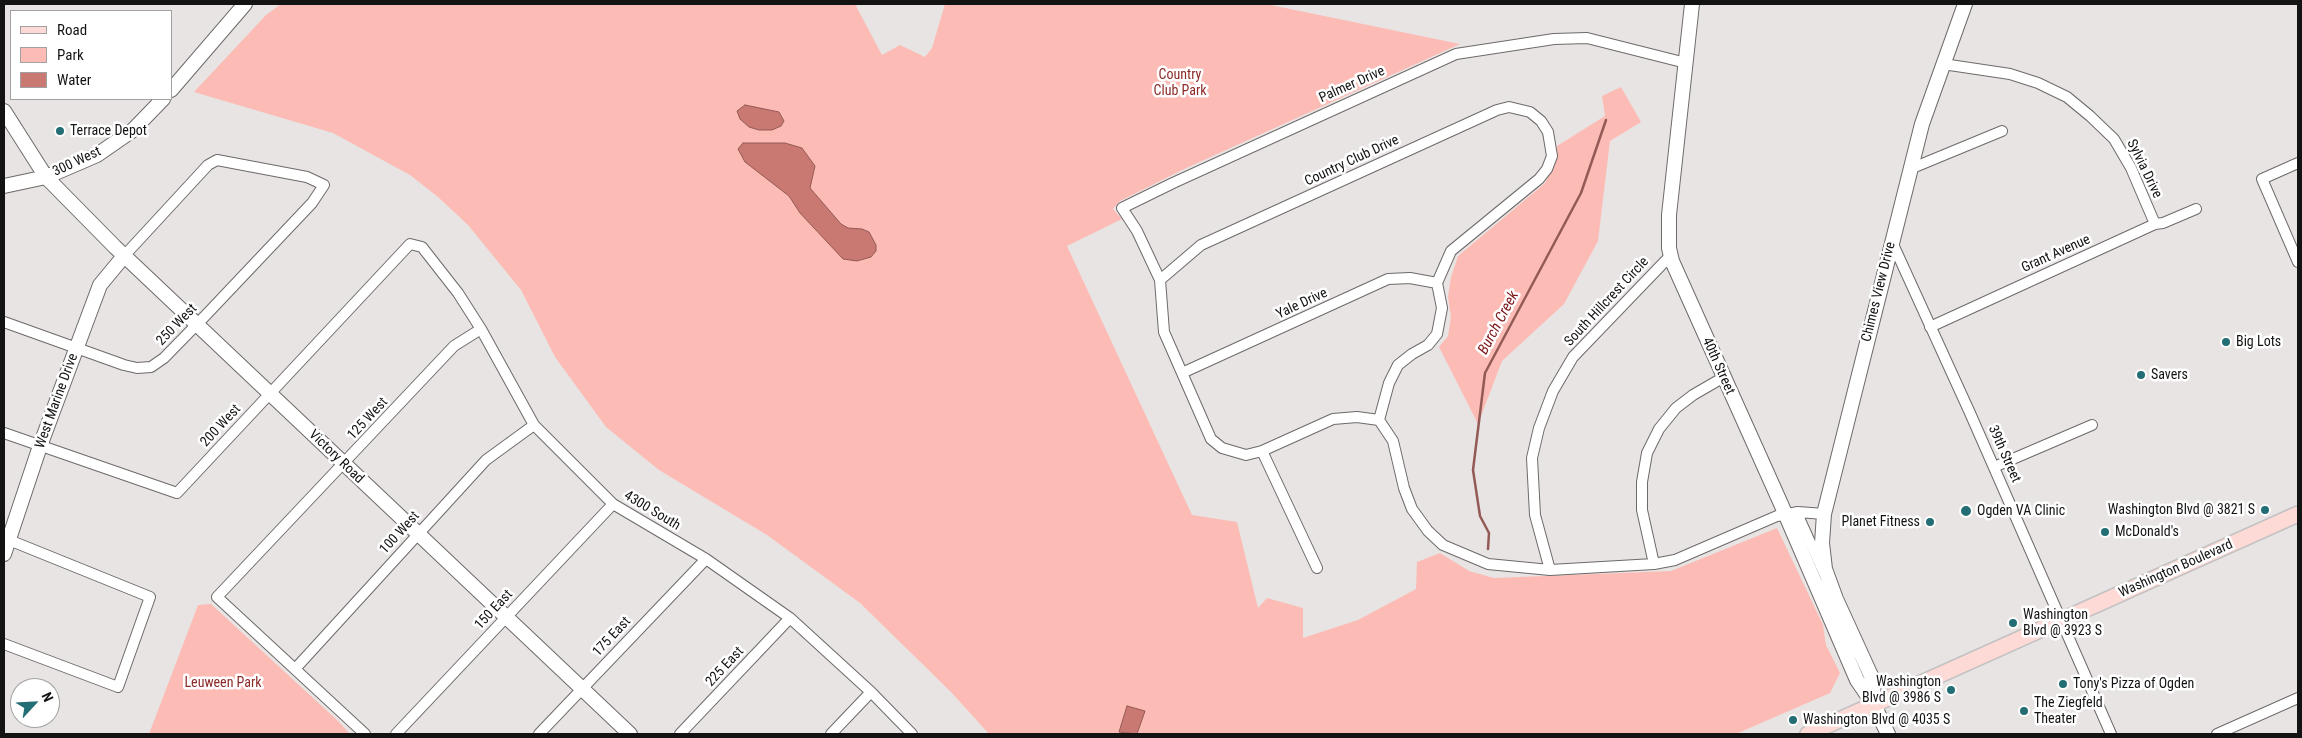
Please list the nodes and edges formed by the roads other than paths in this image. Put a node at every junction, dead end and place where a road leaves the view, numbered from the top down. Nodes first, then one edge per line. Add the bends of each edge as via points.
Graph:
1 (245, 4) edge
2 (1692, 4) edge
3 (1965, 4) edge
4 (1686, 63) junction
5 (1943, 64) junction
6 (172, 89) edge
7 (162, 100) edge
8 (4, 111) edge
9 (2002, 131) dead end
10 (2298, 163) edge
11 (1910, 169) junction
12 (46, 177) junction
13 (4, 186) edge
14 (2196, 209) dead end
15 (2155, 224) junction
16 (1892, 242) junction
17 (410, 244) joint
18 (1671, 255) junction
19 (124, 256) junction
20 (2298, 262) edge
21 (1160, 280) junction
22 (1437, 283) junction
23 (4, 322) edge
24 (196, 324) junction
25 (1930, 327) junction
26 (481, 330) junction
27 (76, 348) junction
28 (1182, 374) junction
29 (1724, 377) junction
30 (270, 393) junction
31 (1379, 420) junction
32 (534, 425) junction
33 (2092, 425) dead end
34 (4, 433) edge
35 (40, 446) junction
36 (1262, 451) junction
37 (344, 465) junction
38 (1994, 468) junction
39 (613, 504) junction
40 (1792, 513) junction
41 (1824, 514) junction
42 (2298, 514) edge
43 (418, 535) junction
44 (6, 539) edge
45 (4, 554) edge
46 (706, 558) junction
47 (1654, 564) junction
48 (1318, 568) dead end
49 (1550, 570) junction
50 (1830, 585) junction
51 (506, 617) junction
52 (790, 618) junction
53 (2062, 620) junction
54 (4, 644) edge
55 (295, 669) junction
56 (582, 689) junction
57 (871, 692) junction
58 (2298, 698) edge
59 (1874, 705) junction
60 (365, 734) edge
61 (396, 734) edge
62 (540, 734) edge
63 (630, 734) edge
64 (680, 734) edge
65 (831, 734) edge
66 (912, 734) edge
67 (1808, 734) edge
68 (1888, 734) edge
69 (2111, 734) edge
70 (2217, 734) edge

1 - 6 main road
2 - 4 main road, 40th Street
3 - 5 main road, Chimes View Drive
4 - 18 main road, 40th Street via 1669,215
4 - 21 street, Palmer Drive via 1587,38 1554,39 1456,54 1122,208 1137,231
5 - 11 main road, Chimes View Drive
5 - 15 street, Sylvia Drive via 2010,74 2067,97 2114,139 2131,168
7 - 12 main road, 300 West via 133,130 101,153
8 - 12 main road, Victory Road
9 - 11 street
10 - 20 street via 2262,179
11 - 16 main road, Chimes View Drive
12 - 13 main road, 300 West
12 - 19 main road, Victory Road
14 - 15 street, Grant Avenue
15 - 25 street, Grant Avenue
16 - 25 street, 39th Street
16 - 41 main road, Chimes View Drive
17 - 26 street, 4300 South via 422,247 458,293
17 - 30 street, 200 West
18 - 29 main road, 40th Street
18 - 49 street, South Hillcrest Circle via 1573,357 1549,400 1532,458 1535,515
19 - 24 main road, Victory Road
19 - 24 street, 250 West via 208,165 217,160 307,177 324,185 312,204
19 - 27 main road, West Marine Drive via 100,285
21 - 22 street, Country Club Drive via 1202,245 1488,114 1509,107 1530,112 1548,132 1552,156 1547,169 1451,251
21 - 28 street via 1164,332
22 - 28 street, Yale Drive via 1410,278 1388,279
22 - 31 street via 1442,308 1437,334 1428,345 1398,365 1389,383
23 - 27 street, 250 West
24 - 27 street, 250 West via 151,367 124,366
24 - 30 main road, Victory Road
25 - 38 street, 39th Street
26 - 32 street, 4300 South
26 - 37 street, 125 West via 454,346
27 - 35 main road, West Marine Drive
28 - 36 street via 1212,439 1233,453 1246,455
29 - 40 main road, 40th Street
29 - 47 street via 1676,408 1659,429 1647,453 1642,510
30 - 35 street, 200 West via 177,493
30 - 37 main road, Victory Road
31 - 36 street via 1333,418
31 - 49 street via 1393,441 1412,509 1428,532 1444,545 1488,564
32 - 39 street, 4300 South
32 - 43 street, 100 West via 486,460
33 - 38 street
34 - 35 street, 200 West
35 - 44 main road, West Marine Drive
36 - 48 street
37 - 43 main road, Victory Road
37 - 55 street, 125 West via 217,597
38 - 53 street, 39th Street
39 - 46 street, 4300 South
39 - 51 street, 150 East
40 - 41 street
40 - 47 street via 1675,560
40 - 50 street, 40th Street
40 - 59 main road, 40th Street via 1853,672
41 - 50 main road, Chimes View Drive via 1822,552
42 - 53 main road, Washington Boulevard
43 - 51 main road, Victory Road
43 - 55 street, 100 West
44 - 45 main road, West Marine Drive
44 - 54 street via 150,598 118,687
46 - 52 street, 4300 South
46 - 56 street, 175 East
47 - 49 street
50 - 59 main road, 40th Street via 1873,680
51 - 56 main road, Victory Road
51 - 61 street, 150 East
52 - 57 street, 4300 South
52 - 64 street, 225 East
53 - 59 main road, Washington Boulevard
53 - 69 street, 39th Street
55 - 60 street
56 - 62 street, 175 East
56 - 63 main road, Victory Road
57 - 65 street
57 - 66 street, 4300 South
58 - 70 street
59 - 67 main road, Washington Boulevard
59 - 68 main road, 40th Street

